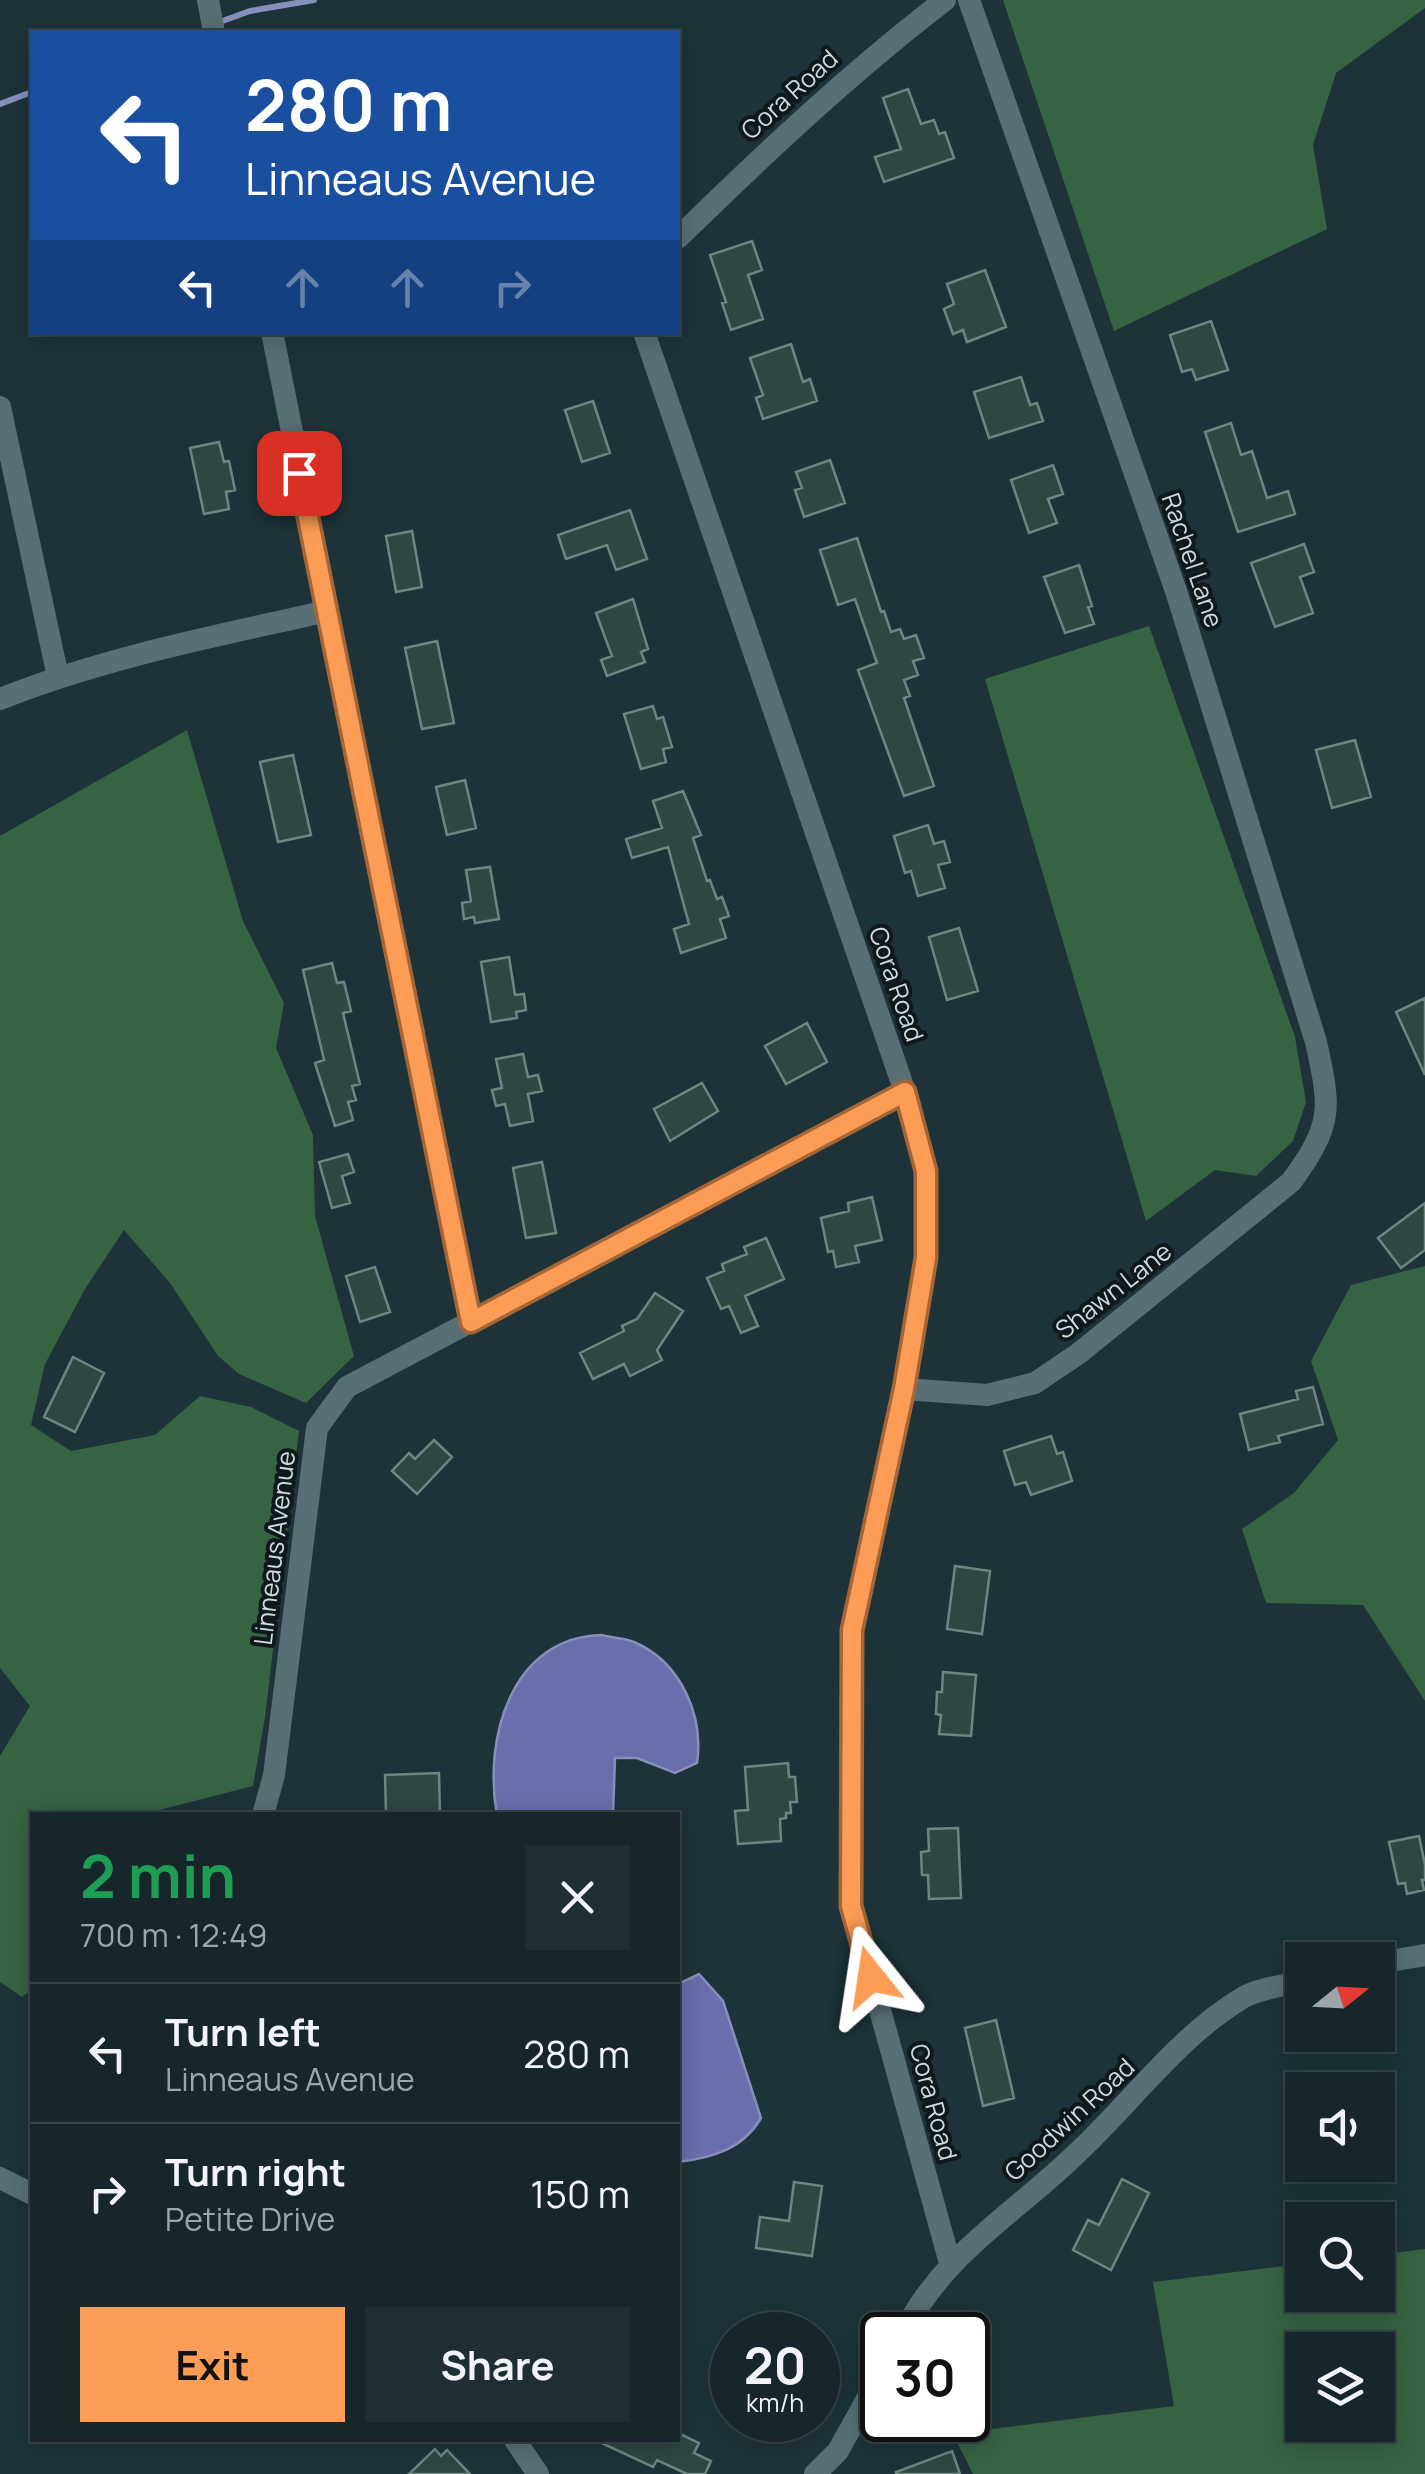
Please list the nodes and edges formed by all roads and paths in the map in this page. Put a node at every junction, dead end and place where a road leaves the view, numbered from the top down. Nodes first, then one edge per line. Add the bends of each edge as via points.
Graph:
1 (208, 0) edge
2 (946, 0) edge
3 (969, 0) edge
4 (214, 30) edge
5 (680, 236) edge
6 (273, 335) edge
7 (645, 335) edge
8 (0, 407) edge
9 (328, 610) junction
10 (58, 677) junction
11 (0, 699) edge
12 (905, 1092) junction
13 (1318, 1146) joint
14 (471, 1322) junction
15 (904, 1389) junction
16 (264, 1812) edge
17 (1425, 1955) edge
18 (1395, 1960) edge
19 (1285, 1985) edge
20 (0, 2178) edge
21 (30, 2193) edge
22 (950, 2263) junction
23 (914, 2312) edge
24 (860, 2412) edge
25 (515, 2442) edge
26 (538, 2474) edge
27 (814, 2474) edge

1 - 4 street
2 - 5 street, Cora Road via 806,113
3 - 13 street, Rachel Lane via 1176,592 1316,1042 1329,1099
6 - 9 street
7 - 12 street, Cora Road
8 - 10 street
9 - 10 street
9 - 14 street
10 - 11 street
12 - 14 street, Linneaus Avenue
12 - 15 street, Cora Road via 926,1171 926,1258
13 - 15 street, Shawn Lane via 1291,1182 1035,1384 987,1395
14 - 16 street, Linneaus Avenue via 347,1387 316,1428 274,1775
15 - 22 street, Cora Road via 852,1630 851,1906
17 - 18 street
19 - 22 street, Goodwin Road via 1248,1994 1209,2020 1075,2156
20 - 21 street
22 - 23 street, Goodwin Road
24 - 27 street via 838,2451
25 - 26 street

